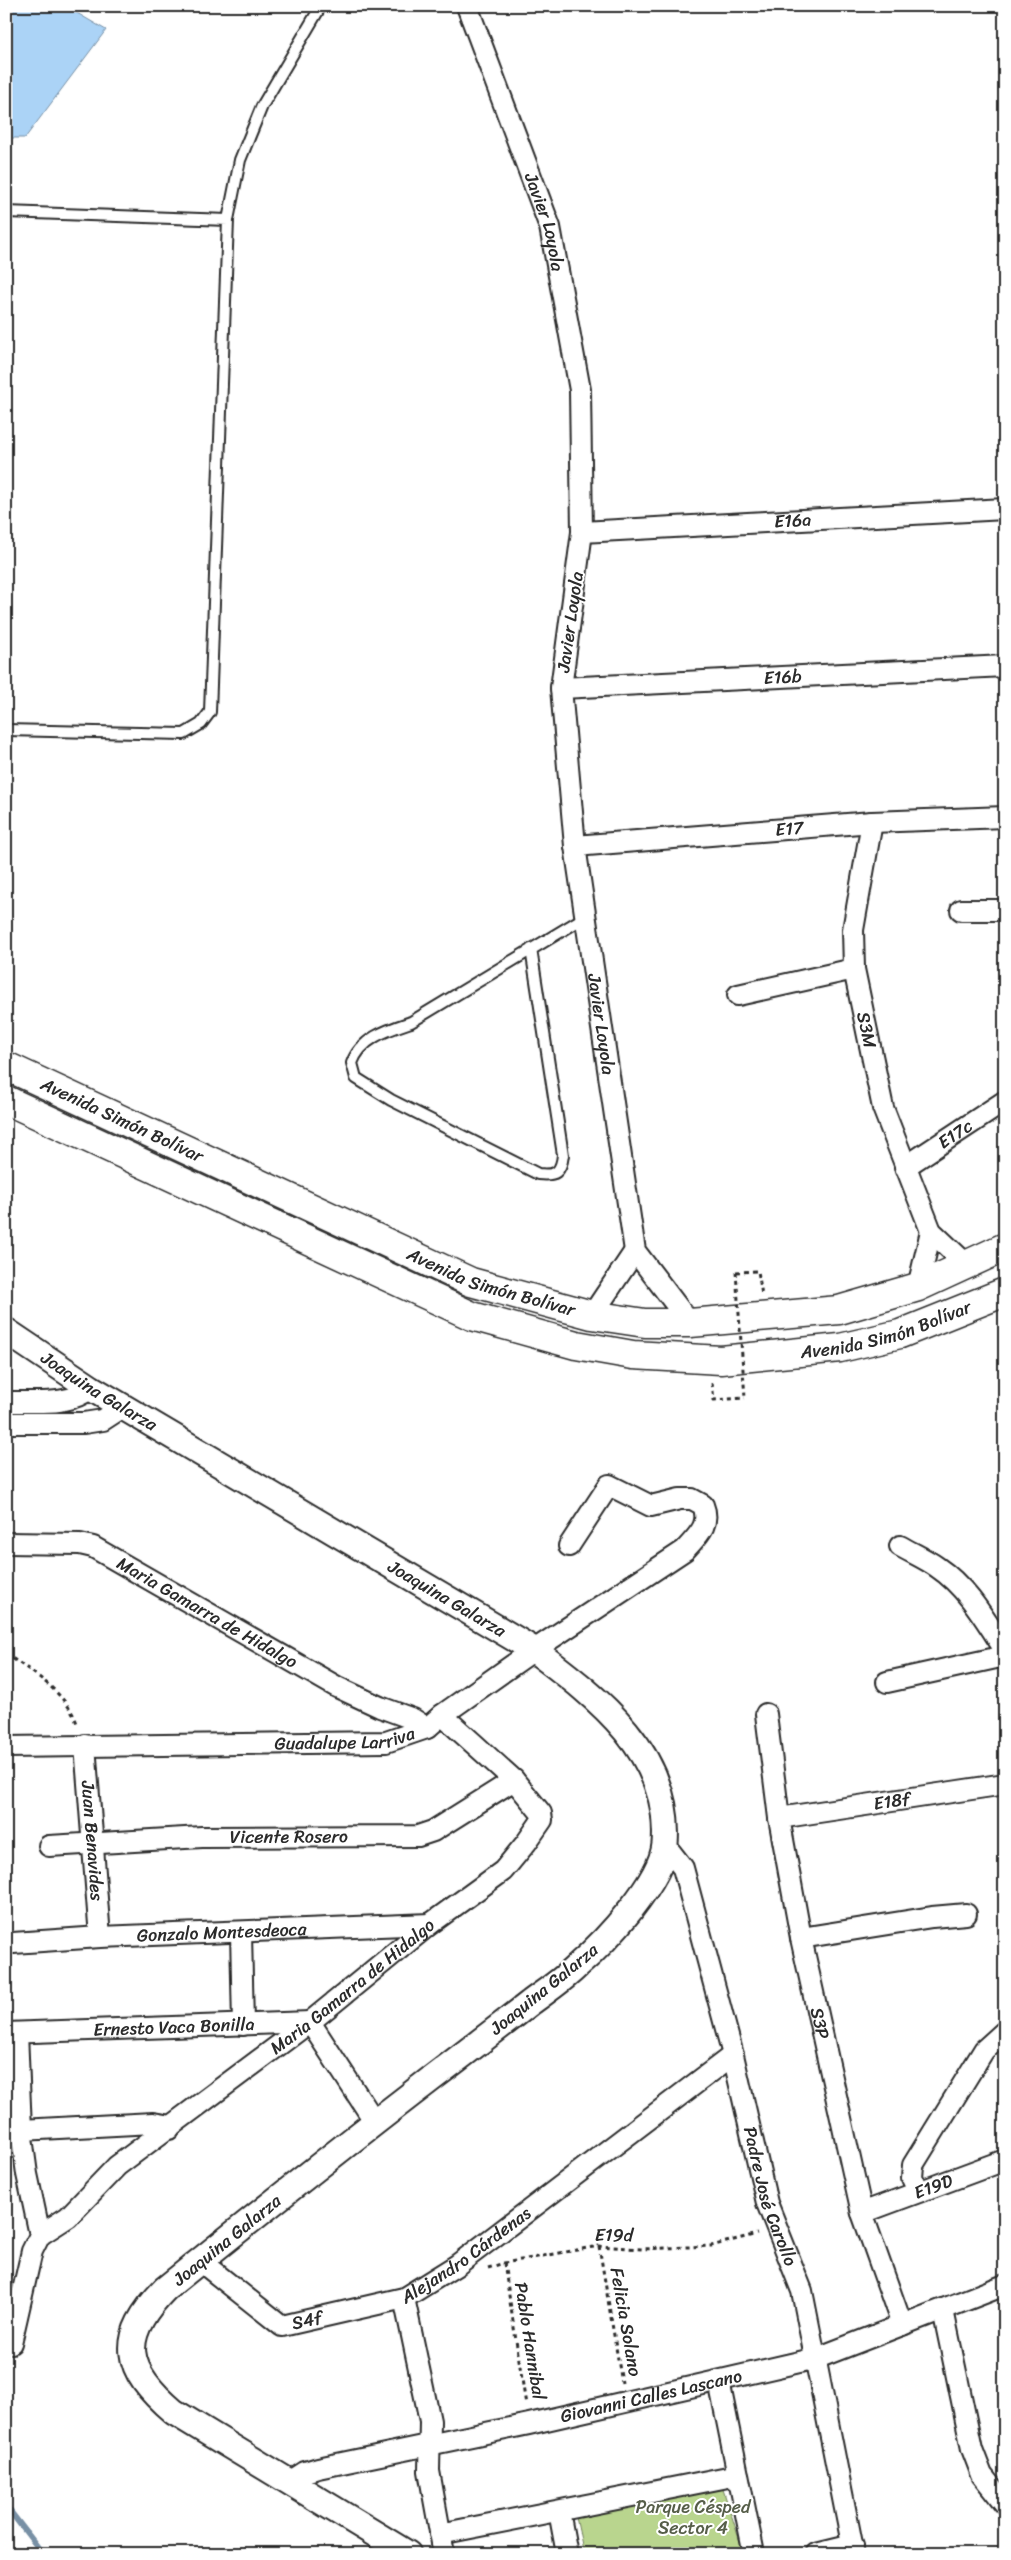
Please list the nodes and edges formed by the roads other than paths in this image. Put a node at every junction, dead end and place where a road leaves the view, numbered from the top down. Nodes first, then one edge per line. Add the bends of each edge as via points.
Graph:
1 (321, 6) edge
2 (467, 6) edge
3 (6, 212) edge
4 (228, 220) junction
5 (1005, 509) edge
6 (582, 532) junction
7 (1005, 666) edge
8 (561, 688) junction
9 (6, 730) edge
10 (1005, 817) edge
11 (872, 822) junction
12 (575, 846) junction
13 (961, 910) dead end
14 (1005, 910) edge
15 (586, 917) junction
16 (531, 950) junction
17 (854, 969) junction
18 (738, 995) dead end
19 (6, 1066) edge
20 (6, 1100) edge
21 (1005, 1101) edge
22 (905, 1167) junction
23 (931, 1231) junction
24 (1005, 1247) edge
25 (635, 1251) junction
26 (967, 1265) junction
27 (918, 1287) junction
28 (1005, 1292) edge
29 (592, 1315) junction
30 (690, 1323) junction
31 (6, 1331) edge
32 (91, 1388) junction
33 (6, 1402) edge
34 (123, 1407) junction
35 (6, 1423) edge
36 (6, 1543) edge
37 (569, 1546) dead end
38 (900, 1546) dead end
39 (534, 1650) junction
40 (1005, 1650) edge
41 (1005, 1656) edge
42 (886, 1682) dead end
43 (766, 1714) dead end
44 (442, 1715) junction
45 (427, 1728) junction
46 (85, 1745) junction
47 (6, 1747) edge
48 (514, 1780) junction
49 (1005, 1784) edge
50 (779, 1818) junction
51 (94, 1844) junction
52 (665, 1845) junction
53 (48, 1846) dead end
54 (966, 1914) dead end
55 (430, 1924) junction
56 (241, 1933) junction
57 (100, 1937) junction
58 (801, 1938) junction
59 (13, 1943) dead end
60 (310, 2022) junction
61 (243, 2025) junction
62 (1005, 2031) edge
63 (12, 2033) edge
64 (733, 2055) junction
65 (375, 2122) junction
66 (169, 2129) junction
67 (21, 2130) junction
68 (1005, 2160) edge
69 (918, 2191) junction
70 (862, 2213) junction
71 (40, 2236) junction
72 (200, 2261) junction
73 (1005, 2285) edge
74 (404, 2298) junction
75 (943, 2310) junction
76 (902, 2325) junction
77 (11, 2343) dead end
78 (817, 2358) junction
79 (719, 2381) junction
80 (428, 2444) junction
81 (738, 2475) junction
82 (291, 2481) junction
83 (1005, 2504) edge
84 (559, 2510) junction
85 (440, 2534) junction
86 (854, 2550) edge
87 (408, 2554) edge
88 (444, 2554) edge
89 (567, 2554) edge
90 (754, 2554) edge
91 (816, 2554) edge

1 - 4 lane via 262,106 240,160
2 - 6 street, Javier Loyola via 550,227 580,390
3 - 4 lane
4 - 9 lane via 210,712 201,724 184,734
5 - 6 street, E16a
6 - 8 street, Javier Loyola
7 - 8 street, E16b
8 - 12 street, Javier Loyola
10 - 11 street, E17
11 - 12 street, E17
11 - 17 street, S3M via 854,930
12 - 15 street, Javier Loyola
13 - 14 street
15 - 16 lane
15 - 25 street, Javier Loyola
16 - 16 lane via 410,1022 385,1030 361,1045 352,1063 356,1078 391,1100 538,1174 551,1176 562,1166 563,1155
17 - 18 street
17 - 22 street, S3M via 883,1108
19 - 29 highway, Avenida Simón Bolívar via 470,1282
20 - 28 highway, Avenida Simón Bolívar via 472,1316 576,1345 633,1355 721,1360 840,1348 900,1334
21 - 22 street, E17c
22 - 23 street, S3M
23 - 26 street, S3M
23 - 27 street
24 - 26 highway, Avenida Simón Bolívar
25 - 29 street
25 - 30 street, Javier Loyola
26 - 27 highway, Avenida Simón Bolívar
27 - 30 highway, Avenida Simón Bolívar via 839,1310
29 - 30 highway, Avenida Simón Bolívar via 645,1323
31 - 32 street, Joaquina Galarza
32 - 33 street via 68,1400
32 - 34 street, Joaquina Galarza
34 - 35 street via 103,1420 84,1423
34 - 39 street, Joaquina Galarza
36 - 45 street, Maria Gamarra de Hidalgo via 92,1547 337,1687 413,1718
37 - 39 street, Guadalupe Larriva via 609,1485 651,1506 692,1499 703,1505 707,1522 685,1550
38 - 40 street via 938,1567 958,1584
39 - 44 street, Guadalupe Larriva
39 - 52 street, Joaquina Galarza via 585,1688 617,1718 642,1751 658,1786 664,1812
41 - 42 street
43 - 50 street, S3P
44 - 45 street, Guadalupe Larriva
44 - 48 street, Maria Gamarra de Hidalgo
45 - 46 street, Guadalupe Larriva via 386,1742
46 - 47 street, Guadalupe Larriva
46 - 51 street, Juan Benavides
48 - 51 street, Vicente Rosero via 433,1831 418,1836 202,1837
48 - 55 street, Maria Gamarra de Hidalgo via 541,1813 542,1820 503,1871
49 - 50 street, E18f
50 - 58 street, S3P
51 - 53 street, Vicente Rosero
51 - 57 street, Juan Benavides
52 - 64 street, Padre José Carollo via 683,1868
52 - 65 street, Joaquina Galarza via 656,1871 618,1926 577,1967
54 - 58 street
55 - 56 street, Gonzalo Montesdeoca
55 - 60 street, Maria Gamarra de Hidalgo
56 - 57 street, Gonzalo Montesdeoca
56 - 61 street
57 - 59 street, Gonzalo Montesdeoca
58 - 70 street, S3P
60 - 61 street, Ernesto Vaca Bonilla
60 - 65 street
60 - 66 street, Maria Gamarra de Hidalgo
61 - 63 street, Ernesto Vaca Bonilla
62 - 69 street via 984,2050 913,2165 912,2178
63 - 67 street
64 - 74 street, Alejandro Cárdenas via 456,2265
64 - 78 street, Padre José Carollo via 767,2203 802,2292
65 - 72 street, Joaquina Galarza
66 - 67 street via 153,2123
66 - 71 street, Maria Gamarra de Hidalgo via 118,2166 68,2217
67 - 71 street
68 - 69 street, E19D
69 - 70 street, E19D
70 - 76 street, S3P
71 - 77 street via 32,2251
72 - 74 street, S4f via 282,2326
72 - 82 street, Joaquina Galarza via 165,2289 142,2315 133,2339 136,2364 148,2385 174,2412
73 - 75 street, Giovanni Calles Lascano
74 - 80 street, Alejandro Cárdenas via 430,2421
75 - 76 street, Giovanni Calles Lascano
75 - 83 street via 972,2449 982,2474
76 - 78 street, Giovanni Calles Lascano
78 - 79 street, Giovanni Calles Lascano
78 - 86 street, Padre José Carollo
79 - 80 street, Giovanni Calles Lascano
79 - 81 street
80 - 82 street, Giovanni Calles Lascano via 318,2468
80 - 85 street, Alejandro Cárdenas via 429,2471
81 - 84 street
81 - 90 street
82 - 87 street, Joaquina Galarza
84 - 85 street
84 - 89 street
85 - 88 street, Alejandro Cárdenas
86 - 91 street

